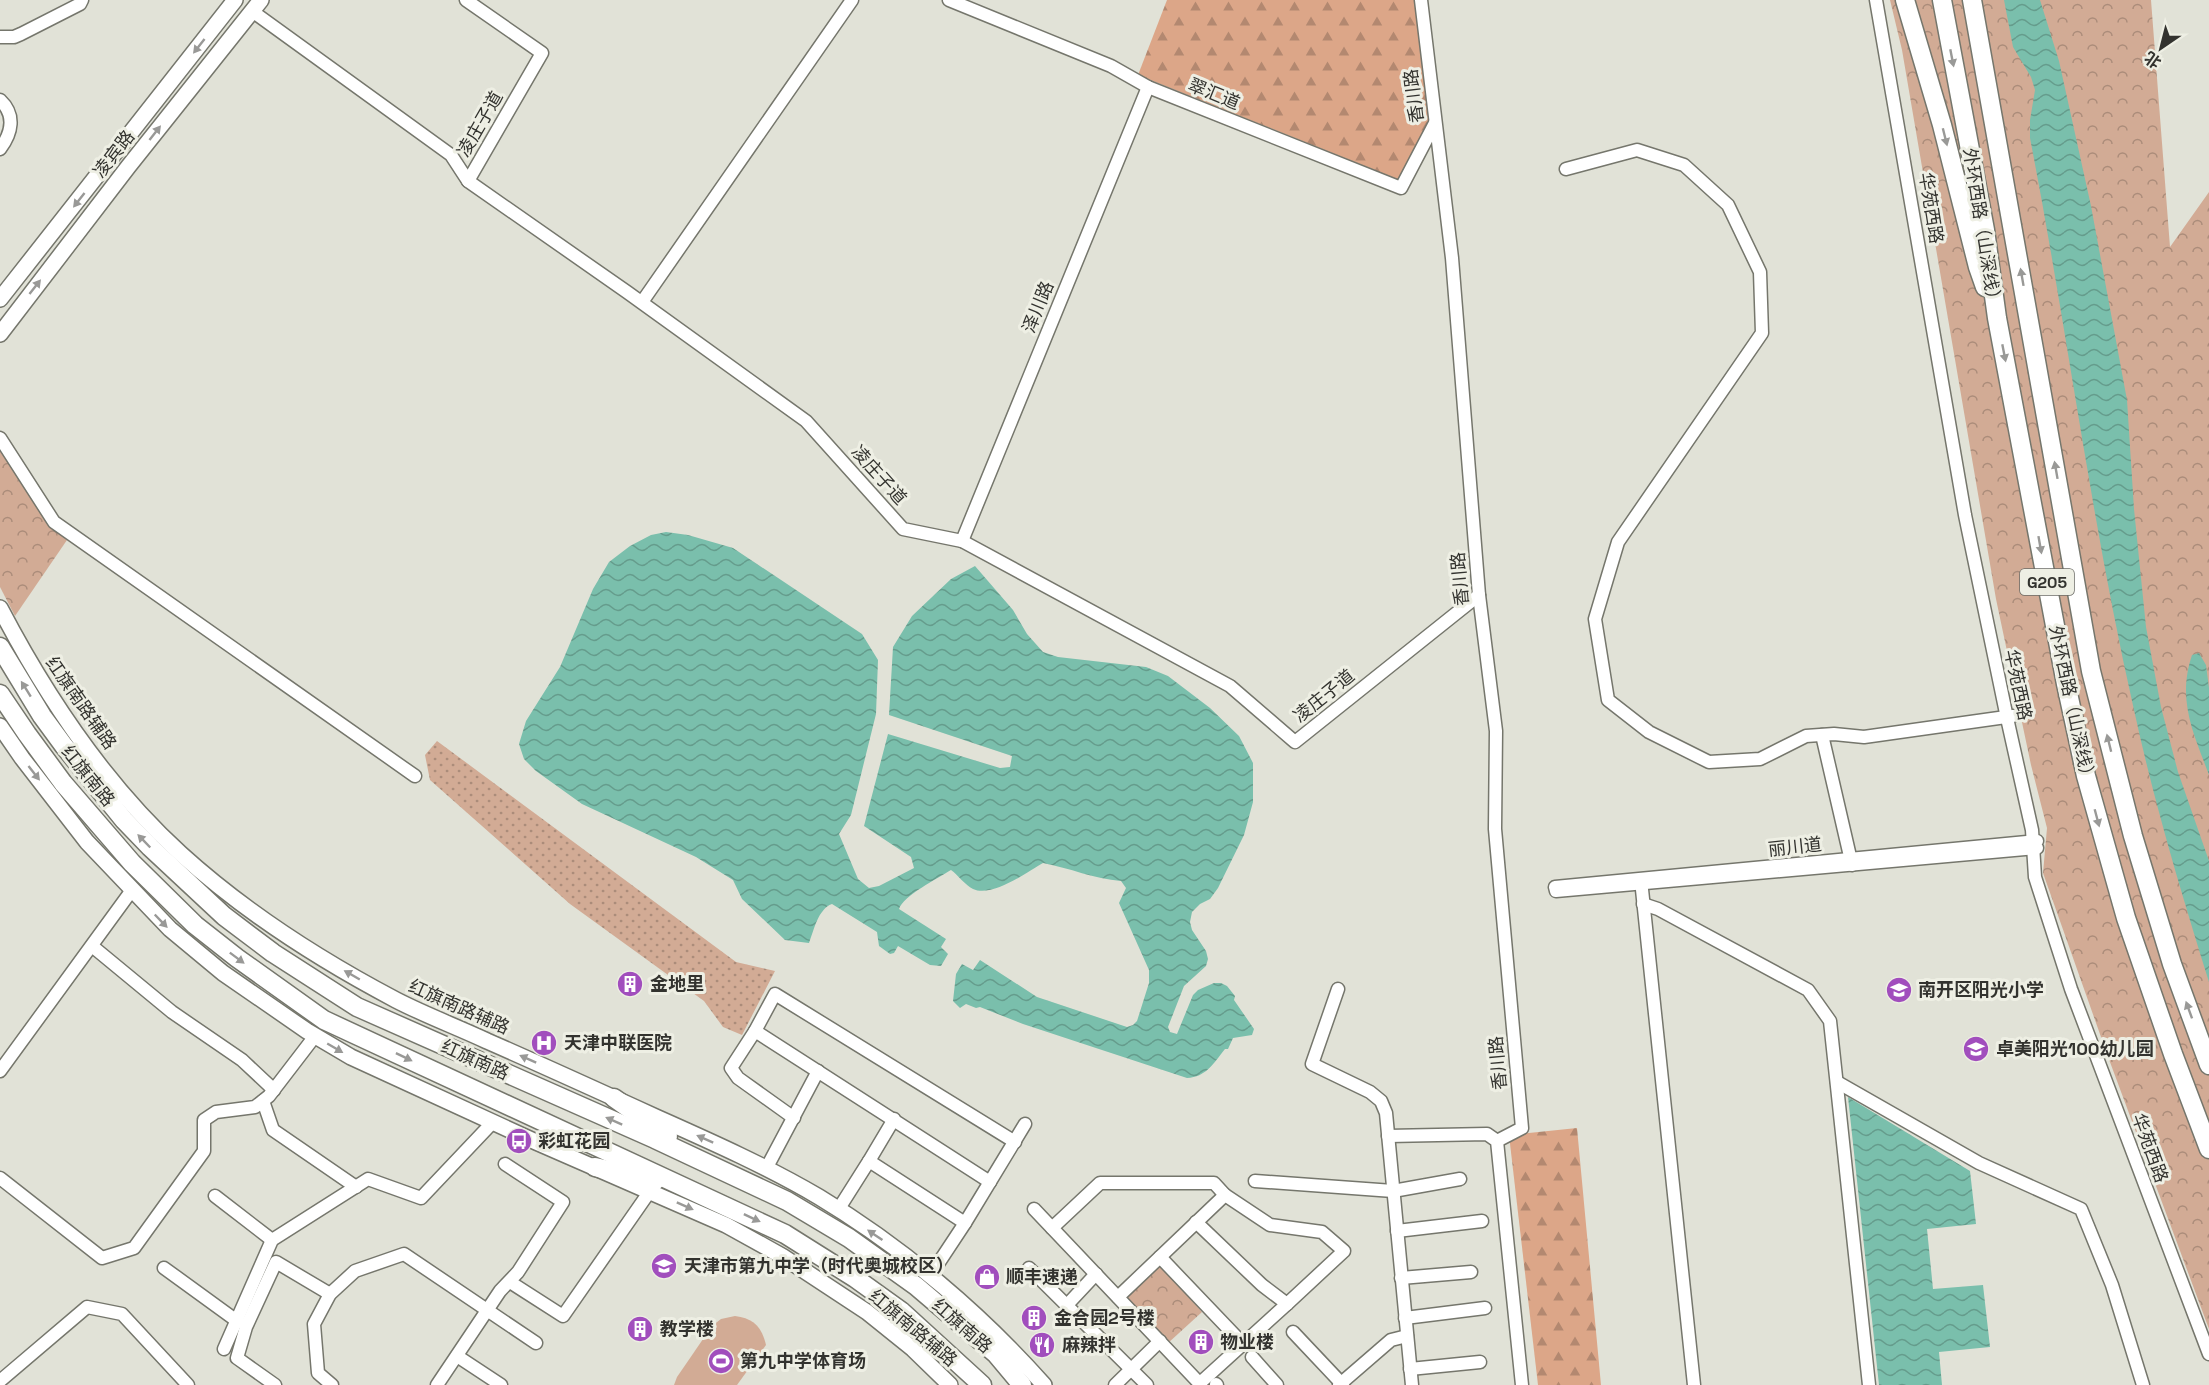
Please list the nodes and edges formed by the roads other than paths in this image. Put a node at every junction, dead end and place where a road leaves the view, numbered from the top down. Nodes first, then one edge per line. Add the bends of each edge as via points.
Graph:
1 (82, 0) edge
2 (235, 0) edge
3 (466, 0) edge
4 (852, 0) edge
5 (949, 0) edge
6 (1421, 0) edge
7 (1876, 0) edge
8 (1881, 0) edge
9 (1905, 0) edge
10 (1942, 0) edge
11 (1972, 0) edge
12 (257, 5) edge
13 (0, 37) edge
14 (1148, 87) junction
15 (0, 100) edge
16 (1435, 123) junction
17 (0, 149) edge
18 (1566, 169) dead end
19 (468, 181) junction
20 (0, 299) edge
21 (642, 302) junction
22 (1997, 318) junction
23 (0, 334) edge
24 (0, 438) edge
25 (962, 541) junction
26 (1479, 595) junction
27 (0, 608) edge
28 (0, 647) edge
29 (0, 694) edge
30 (2010, 717) junction
31 (0, 726) edge
32 (1822, 735) junction
33 (416, 776) dead end
34 (2035, 845) junction
35 (1852, 862) junction
36 (1641, 882) junction
37 (1556, 889) dead end
38 (132, 890) junction
39 (1643, 904) junction
40 (92, 946) junction
41 (1338, 989) dead end
42 (755, 1031) junction
43 (315, 1036) junction
44 (2209, 1065) edge
45 (0, 1071) edge
46 (818, 1071) junction
47 (1837, 1082) junction
48 (274, 1090) junction
49 (614, 1098) junction
50 (263, 1101) junction
51 (794, 1118) junction
52 (894, 1119) junction
53 (493, 1122) junction
54 (1025, 1124) dead end
55 (1388, 1136) junction
56 (1497, 1141) junction
57 (1015, 1142) junction
58 (2209, 1149) edge
59 (869, 1161) junction
60 (706, 1163) junction
61 (505, 1164) dead end
62 (595, 1167) junction
63 (766, 1169) junction
64 (0, 1178) edge
65 (1460, 1179) dead end
66 (1255, 1181) dead end
67 (990, 1182) junction
68 (356, 1187) junction
69 (689, 1189) junction
70 (650, 1191) junction
71 (1393, 1191) junction
72 (1225, 1195) junction
73 (215, 1196) dead end
74 (1034, 1209) dead end
75 (838, 1210) junction
76 (1482, 1221) dead end
77 (1196, 1222) junction
78 (965, 1223) junction
79 (1052, 1228) junction
80 (1397, 1231) junction
81 (272, 1240) junction
82 (1160, 1257) junction
83 (164, 1268) dead end
84 (1029, 1268) dead end
85 (1471, 1272) dead end
86 (1096, 1274) junction
87 (930, 1276) junction
88 (1401, 1278) junction
89 (510, 1281) junction
90 (330, 1294) junction
91 (1118, 1297) junction
92 (1287, 1304) junction
93 (1067, 1305) junction
94 (1485, 1308) dead end
95 (487, 1310) junction
96 (1405, 1318) junction
97 (237, 1321) junction
98 (1293, 1332) dead end
99 (1407, 1336) junction
100 (1160, 1341) junction
101 (536, 1343) dead end
102 (2209, 1343) edge
103 (1243, 1344) junction
104 (224, 1349) dead end
105 (2209, 1354) edge
106 (457, 1356) junction
107 (1252, 1358) dead end
108 (958, 1361) junction
109 (1480, 1362) dead end
110 (1410, 1368) junction
111 (1132, 1369) junction
112 (0, 1381) edge
113 (1200, 1384) edge
114 (1341, 1384) edge
115 (188, 1385) edge
116 (275, 1385) edge
117 (332, 1385) edge
118 (437, 1385) edge
119 (501, 1385) edge
120 (950, 1385) edge
121 (972, 1385) edge
122 (982, 1385) edge
123 (1022, 1385) edge
124 (1044, 1385) edge
125 (1115, 1385) edge
126 (1147, 1385) edge
127 (1277, 1385) edge
128 (1412, 1385) edge
129 (1522, 1385) edge
130 (1694, 1385) edge
131 (1869, 1385) edge
132 (2143, 1385) edge

1 - 13 street via 21,34
2 -> 20 main road, 凌宾路
3 - 19 street, 凌庄子道 via 542,53
4 - 21 street
5 - 14 street, 翠汇道 via 1111,66
6 - 16 street, 香川路
7 - 30 street, 华苑西路 via 1965,515
8 - 30 street, 华苑西路
9 -> 22 highway via 1978,267
10 -> 22 highway, 外环西路（山深线） / G205
44 -> 11 highway, 外环西路（山深线） / G205 via 2172,964 2133,836 2091,671
12 - 19 street via 451,155
23 -> 12 main road, 凌宾路
14 - 16 street, 翠汇道 via 1401,188
14 - 25 street, 泽川路
15 - 17 street via 10,111 11,120 8,138
16 - 26 street, 香川路 via 1452,258
18 - 32 street via 1637,150 1684,165 1728,205 1760,272 1762,333 1618,542 1595,619 1608,700 1649,732 1709,762 1760,759 1806,736
19 - 21 street, 凌庄子道
21 - 25 street, 凌庄子道 via 806,421 903,529
22 -> 58 highway, 外环西路（山深线） / G205 via 2086,776 2126,918
24 - 33 street via 54,522
25 - 26 street, 凌庄子道 via 1230,687 1295,742
26 - 56 street, 香川路 via 1496,731 1495,829 1522,1128
49 -> 27 main road, 红旗南路辅路 via 397,1000 284,933 208,878 152,827 85,746 52,700
60 -> 28 highway, 红旗南路 via 357,1007 273,953 224,916 124,820 48,723
29 -> 69 highway, 红旗南路 via 103,831 195,925 237,958 324,1020
30 - 32 street via 1864,737
30 - 34 street, 华苑西路 via 2031,797
31 -> 38 main road, 红旗南路辅路 via 87,842
32 - 35 street
34 - 35 street, 丽川道
34 - 102 street, 华苑西路 via 2042,888 2065,960
34 - 105 street, 华苑西路 via 2035,878 2053,937
35 - 36 street, 丽川道
36 - 37 street, 丽川道
36 - 39 street
38 - 40 street
38 -> 43 main road, 红旗南路辅路 via 223,974
39 - 47 street via 1808,990 1830,1021
39 - 130 street
40 - 45 street
40 - 48 street via 172,1012 242,1060
41 - 55 street via 1312,1064 1381,1101
42 - 46 street
42 - 51 street via 731,1068 738,1078
42 - 57 street via 775,994
43 - 48 street
43 -> 53 main road, 红旗南路辅路 via 351,1057
46 - 51 street
46 - 52 street
47 - 131 street
47 - 132 street via 1979,1163 2081,1209 2112,1285
48 - 50 street
49 - 60 highway
63 -> 49 main road, 红旗南路辅路
50 - 64 street via 255,1107 216,1112 204,1120 204,1151 134,1248 102,1258
50 - 68 street via 273,1130
51 - 63 street
52 - 59 street
52 - 67 street
53 - 62 main road, 红旗南路辅路
53 - 68 street via 421,1198 368,1179
54 - 57 street
55 - 56 street via 1487,1134
55 - 71 street
56 - 129 street
57 - 67 street
59 - 75 street
59 - 78 street
60 - 123 highway, 红旗南路 via 787,1201 849,1238 916,1286 996,1354
61 - 89 street via 563,1202
62 - 69 highway
62 - 70 main road, 红旗南路辅路
63 - 75 main road, 红旗南路辅路
65 - 71 street
66 - 71 street
67 - 78 street
68 - 81 street
69 -> 108 highway, 红旗南路 via 785,1234 855,1278 901,1311
70 - 89 street via 563,1316
70 -> 120 main road, 红旗南路辅路 via 726,1225 831,1287 892,1332
71 - 80 street
72 - 77 street
72 - 79 street via 1214,1183 1100,1183
72 - 92 street via 1270,1225 1322,1232 1344,1251
73 - 81 street
74 - 79 street
87 -> 75 main road, 红旗南路辅路
76 - 80 street
77 - 82 street
77 - 92 street
78 - 87 street
79 - 86 street
80 - 88 street
81 - 97 street
82 - 91 street
82 - 103 street
83 - 97 street
84 - 93 street
85 - 88 street
86 - 91 street
86 - 93 street
87 - 124 main road, 红旗南路辅路
88 - 96 street
89 - 95 street
90 - 95 street via 355,1271 404,1254
90 - 116 street via 276,1262 237,1358
90 - 117 street via 314,1324 318,1373
91 - 100 street
92 - 103 street
93 - 111 street
94 - 96 street
95 - 101 street
95 - 106 street
96 - 99 street
97 - 104 street
98 - 114 street
99 - 110 street
99 - 114 street via 1390,1340
100 - 111 street
100 - 113 street
103 - 113 street
106 - 118 street
106 - 119 street
107 - 127 street
108 - 121 highway
108 - 122 highway, 红旗南路
109 - 110 street
110 - 128 street
111 - 125 street
111 - 126 street
112 - 115 street via 87,1307 122,1314

